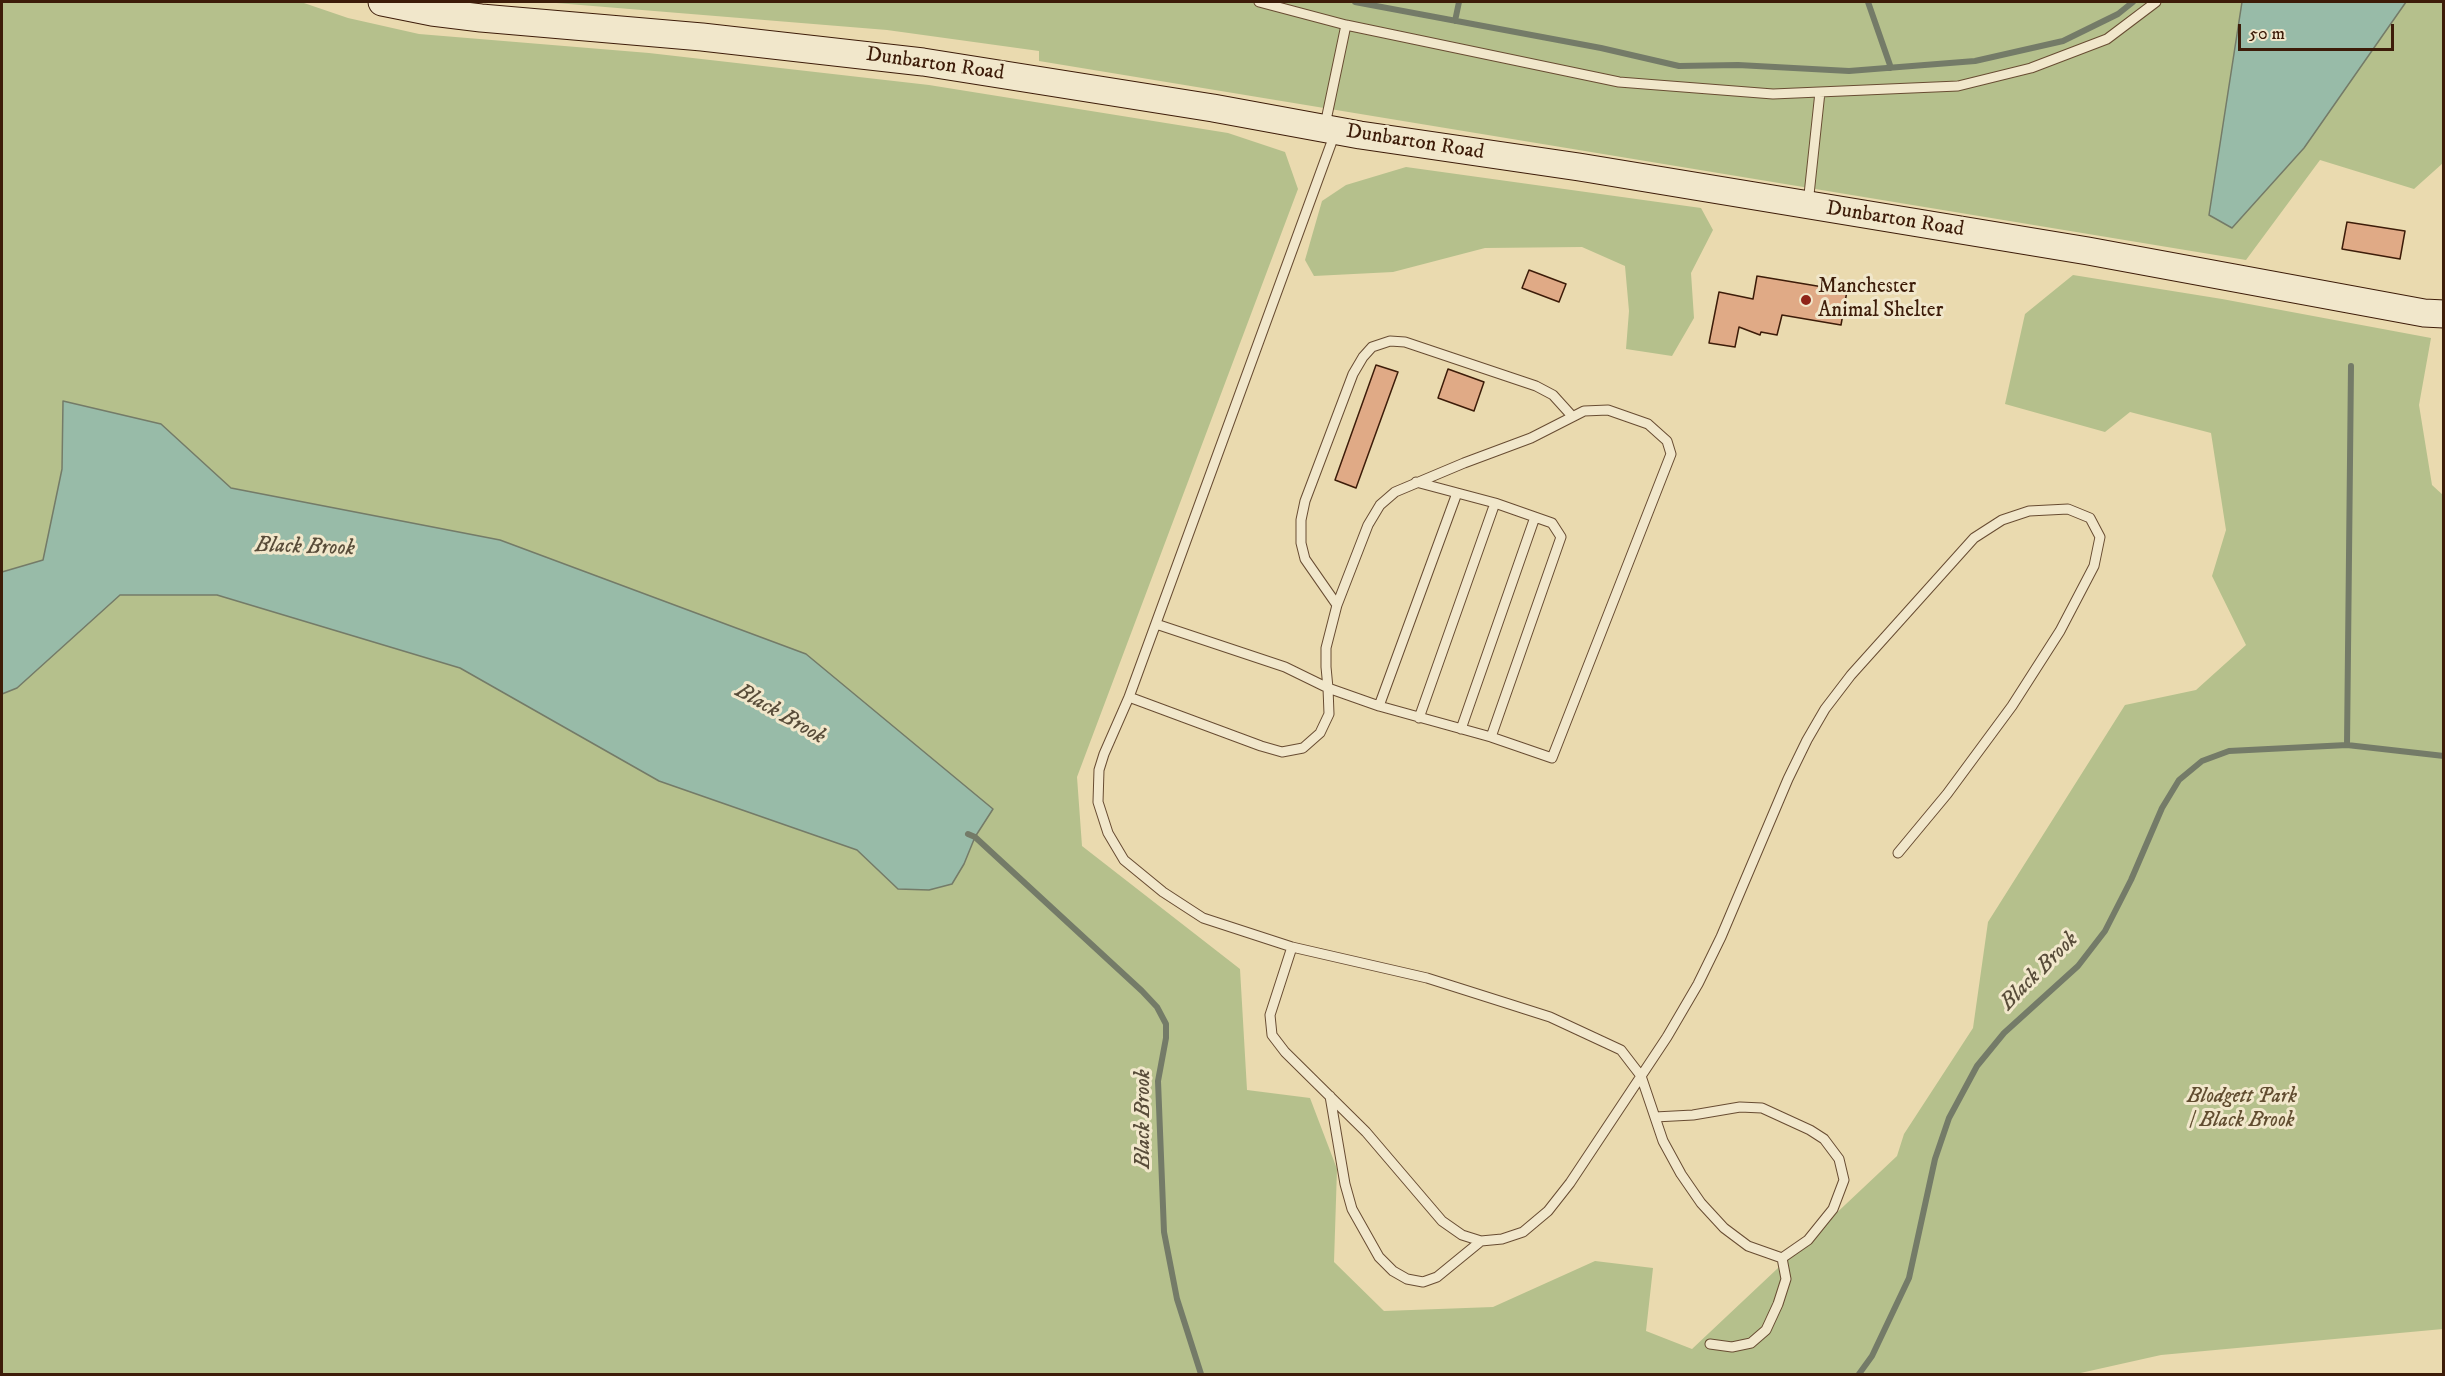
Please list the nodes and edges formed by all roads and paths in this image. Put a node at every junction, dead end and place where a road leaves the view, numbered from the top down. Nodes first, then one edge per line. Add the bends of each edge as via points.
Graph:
1 (382, 2) edge
2 (1259, 2) edge
3 (2156, 2) edge
4 (1346, 25) junction
5 (1820, 92) junction
6 (1330, 129) junction
7 (1808, 206) junction
8 (2444, 314) edge
9 (1572, 416) junction
10 (1416, 482) junction
11 (1457, 493) junction
12 (1495, 503) junction
13 (1535, 517) junction
14 (1337, 605) junction
15 (1156, 624) junction
16 (1328, 688) junction
17 (1130, 697) junction
18 (1379, 706) junction
19 (1419, 718) junction
20 (1461, 729) junction
21 (1491, 737) junction
22 (1898, 853) dead end
23 (1292, 947) junction
24 (1641, 1076) junction
25 (1330, 1096) junction
26 (1655, 1117) junction
27 (1481, 1241) junction
28 (1782, 1258) junction
29 (1710, 1344) dead end

1 - 6 street, Dunbarton Road via 481,18 849,52
2 - 4 lane
3 - 5 lane via 2107,39 2031,68 1958,86
4 - 5 lane via 1619,82 1773,94
4 - 6 lane
5 - 7 lane
6 - 7 street, Dunbarton Road
6 - 15 lane
7 - 8 street, Dunbarton Road
9 - 10 lane via 1504,450
9 - 14 lane via 1553,396 1536,386 1405,342 1390,341 1372,347 1353,374 1301,520 1300,543 1305,559
9 - 21 lane via 1608,410 1648,423 1667,441 1671,454 1552,758
10 - 11 lane
10 - 14 lane via 1380,505 1368,525
11 - 12 lane
11 - 18 lane
12 - 13 lane
12 - 19 lane
13 - 20 lane
13 - 21 lane via 1552,523 1561,537
14 - 16 lane via 1326,648
15 - 16 lane via 1285,667
15 - 17 lane
16 - 17 lane via 1329,714 1320,733 1303,748 1282,752
16 - 18 lane
17 - 23 lane via 1104,754 1097,786 1108,833 1124,861 1203,918
18 - 19 lane
19 - 20 lane
20 - 21 lane
22 - 24 lane via 2012,706 2060,631 2094,566 2100,537 2090,518 2068,509 2029,511 2002,520 1974,538 1851,675 1807,740 1698,984
23 - 24 lane via 1427,978 1550,1017 1621,1050
23 - 25 lane via 1270,1014 1272,1035
24 - 26 lane
24 - 27 lane via 1548,1211 1523,1232
25 - 27 lane via 1442,1221 1462,1235
25 - 27 lane via 1352,1209 1379,1257 1393,1271 1423,1282 1437,1276
26 - 28 lane via 1681,1174 1716,1220 1748,1246
26 - 28 lane via 1761,1108 1824,1139 1839,1159 1844,1180 1833,1209 1808,1240
28 - 29 lane via 1786,1280 1766,1330 1751,1343 1732,1347

